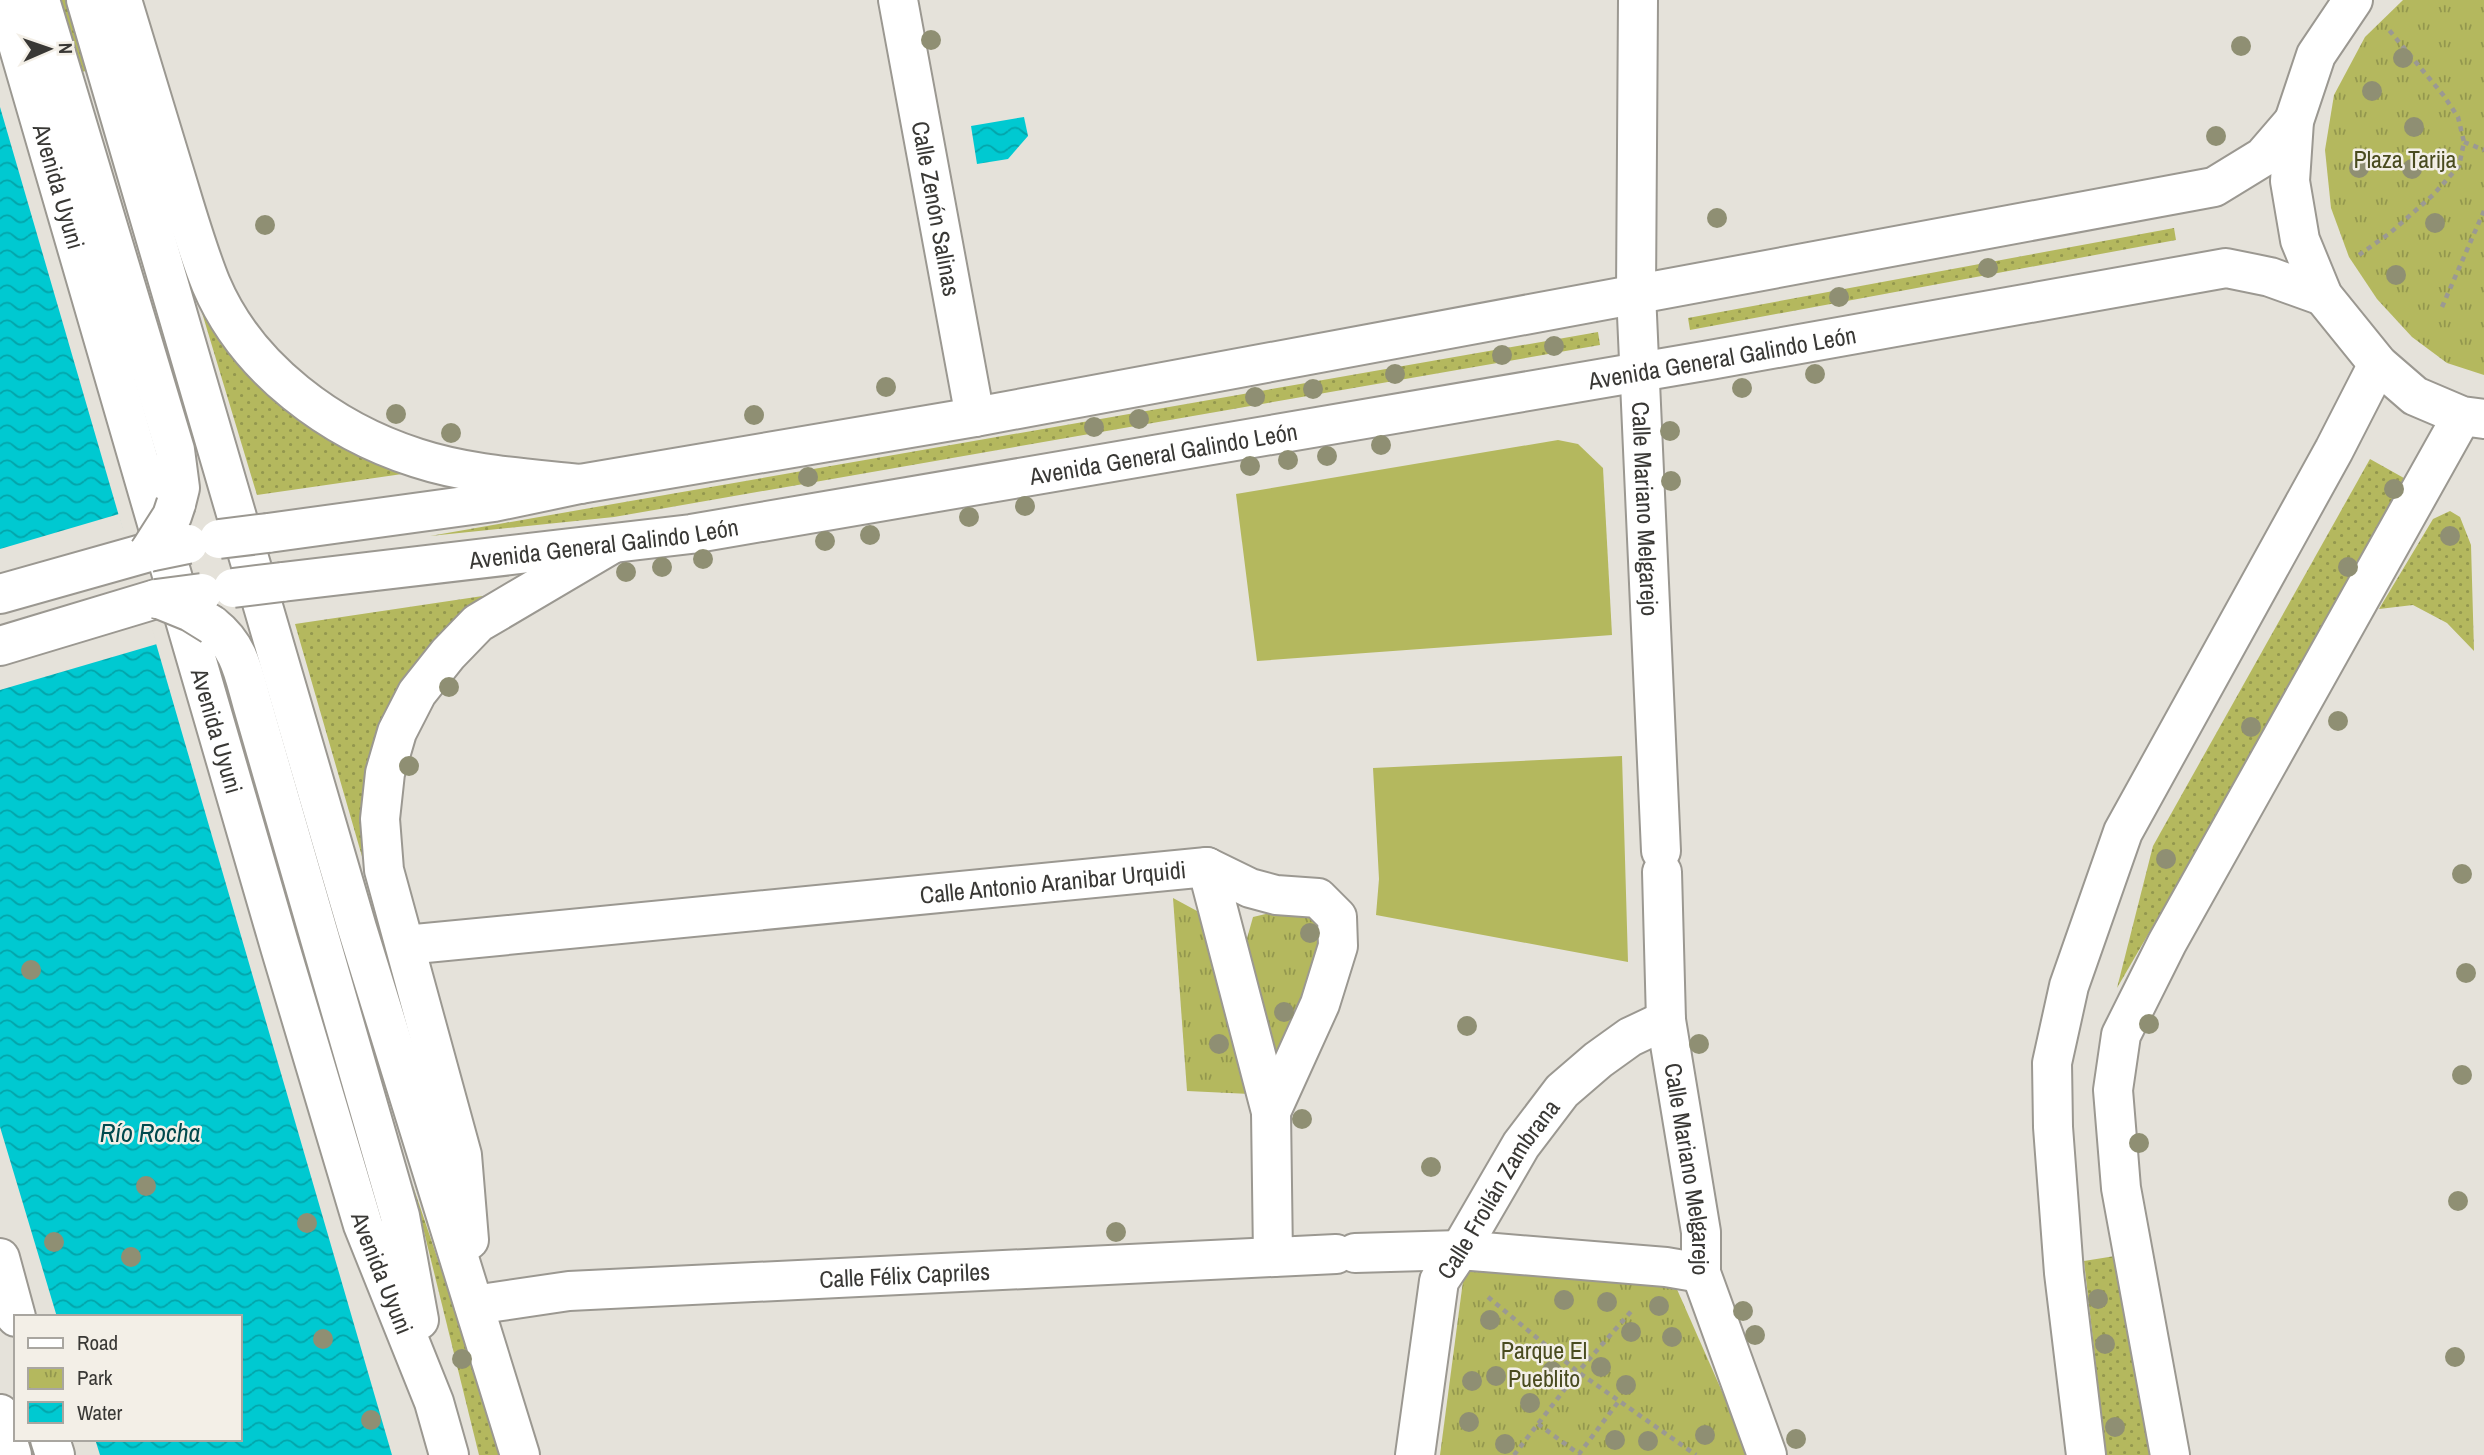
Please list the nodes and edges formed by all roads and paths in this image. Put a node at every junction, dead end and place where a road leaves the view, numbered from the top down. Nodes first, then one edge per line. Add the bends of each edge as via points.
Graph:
1 (5, 0) edge
2 (40, 0) edge
3 (86, 0) edge
4 (122, 0) edge
5 (898, 0) edge
6 (1638, 0) edge
7 (2353, 0) edge
8 (2389, 30) dead end
9 (2294, 121) junction
10 (2464, 142) junction
11 (2484, 150) edge
12 (2484, 211) edge
13 (2359, 255) dead end
14 (1636, 293) junction
15 (2323, 296) junction
16 (2442, 307) dead end
17 (2378, 364) junction
18 (1639, 372) junction
19 (975, 417) junction
20 (2473, 418) edge
21 (580, 484) junction
22 (612, 544) junction
23 (141, 553) junction
24 (0, 594) edge
25 (216, 602) junction
26 (0, 646) edge
27 (1207, 867) junction
28 (405, 945) junction
29 (1666, 1020) junction
30 (1271, 1112) junction
31 (1460, 1250) junction
32 (1273, 1257) junction
33 (0, 1258) edge
34 (1700, 1273) junction
35 (1480, 1291) dead end
36 (474, 1305) junction
37 (1636, 1306) dead end
38 (15, 1315) edge
39 (1578, 1372) junction
40 (1619, 1401) junction
41 (434, 1402) junction
42 (0, 1413) edge
43 (1538, 1424) junction
44 (12, 1455) edge
45 (449, 1455) edge
46 (520, 1455) edge
47 (1415, 1455) edge
48 (1514, 1455) edge
49 (1696, 1455) edge
50 (1767, 1455) edge
51 (2086, 1455) edge
52 (2170, 1455) edge

1 - 41 main road, Avenida Uyuni via 363,1225
2 - 23 main road, bridge via 175,450 180,488 176,504 172,516
3 - 36 main road via 357,928
4 - 21 main road via 212,286 238,330 268,367 336,420 417,458
5 - 19 main road, Calle Zenón Salinas
6 - 14 main road, Calle Mariano Melgarejo
7 - 9 main road via 2316,55
8 - 10 path via 2444,96 2458,117
9 - 14 main road via 2263,157 2214,187
9 - 15 main road via 2290,181 2300,240
10 - 11 path
10 - 13 path via 2459,166 2433,195
12 - 16 path
14 - 18 main road, Calle Mariano Melgarejo
14 - 19 main road
15 - 17 main road
15 - 18 main road, Avenida General Galindo León via 2270,277 2226,268
17 - 20 main road via 2415,396
17 - 51 main road via 2123,832 2069,986 2052,1063 2053,1127 2064,1273
18 - 22 main road, Avenida General Galindo León
18 - 29 main road, Calle Mariano Melgarejo
19 - 21 main road
20 - 52 main road via 2167,943 2120,1035 2113,1090 2121,1188
21 - 23 main road, bridge via 494,502
22 - 25 main road, Avenida General Galindo León, bridge via 282,582
22 - 28 main road via 478,623 416,693 385,773 380,819 384,870
23 - 24 main road
25 - 26 main road, bridge via 191,612 153,600
25 - 41 main road via 245,678 400,1216
27 - 28 main road, Calle Antonio Aranibar Urquidi
27 - 30 main road
27 - 30 main road, Calle Antonio Aranibar Urquidi via 1250,888 1318,898 1337,917 1338,946 1320,1004
28 - 36 main road via 462,1155
29 - 31 main road, Calle Froilán Zambrana via 1630,1037 1562,1091 1521,1144
29 - 34 main road, Calle Mariano Melgarejo via 1701,1232
30 - 32 main road, Calle Antonio Aranibar Urquidi
31 - 32 main road, Calle Félix Capriles
31 - 34 main road, Calle Félix Capriles
31 - 47 main road, Calle Froilán Zambrana via 1439,1281
32 - 36 main road, Calle Félix Capriles via 569,1291
33 - 38 main road
34 - 50 main road, Calle Mariano Melgarejo
35 - 39 path
36 - 46 main road
37 - 39 path
39 - 40 path
39 - 43 path
40 - 43 path via 1579,1454
40 - 49 path
41 - 45 main road, Avenida Uyuni
42 - 44 main road
43 - 48 path

